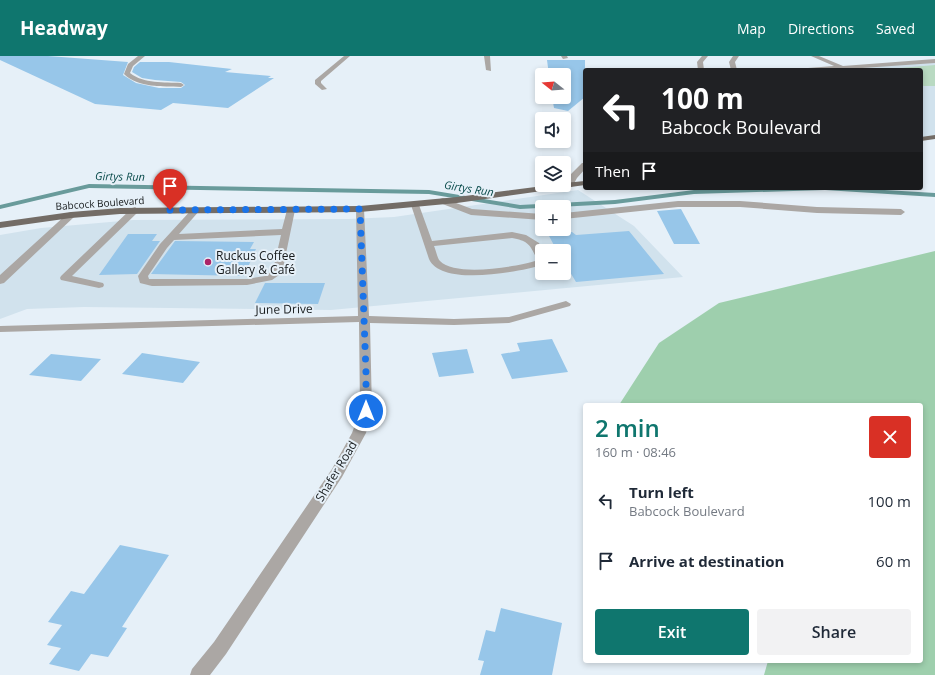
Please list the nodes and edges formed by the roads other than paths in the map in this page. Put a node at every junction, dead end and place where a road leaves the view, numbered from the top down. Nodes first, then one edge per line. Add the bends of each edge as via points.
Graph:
1 (142, 56) edge
2 (347, 56) edge
3 (487, 56) edge
4 (704, 56) edge
5 (736, 56) edge
6 (814, 56) edge
7 (935, 61) edge
8 (699, 68) edge
9 (734, 68) edge
10 (842, 68) joint
11 (489, 70) dead end
12 (181, 85) dead end
13 (324, 89) dead end
14 (935, 137) edge
15 (923, 139) edge
16 (583, 167) edge
17 (571, 181) edge
18 (583, 183) edge
19 (571, 185) edge
20 (535, 190) edge
21 (443, 201) junction
22 (415, 205) junction
23 (360, 209) junction
24 (135, 210) junction
25 (196, 210) junction
26 (291, 210) junction
27 (901, 212) dead end
28 (71, 215) junction
29 (571, 215) edge
30 (535, 217) edge
31 (0, 225) edge
32 (286, 232) junction
33 (171, 237) junction
34 (429, 244) junction
35 (0, 281) edge
36 (99, 285) dead end
37 (566, 304) dead end
38 (364, 319) junction
39 (0, 329) edge
40 (199, 675) edge

1 - 12 street via 130,65 127,74 130,77
2 - 13 street via 318,80 318,84
3 - 11 street
4 - 8 street
5 - 9 street via 732,62
6 - 10 street
7 - 10 street
14 - 15 main road
16 - 17 street
18 - 19 main road, Babcock Boulevard
20 - 21 main road, Babcock Boulevard
21 - 22 main road, Babcock Boulevard
21 - 30 street via 471,212
22 - 23 main road, Babcock Boulevard
22 - 34 street
23 - 26 main road, Babcock Boulevard
23 - 38 street, Shafer Road
24 - 25 main road, Babcock Boulevard
24 - 28 main road, Babcock Boulevard
24 - 36 street via 65,278
25 - 26 main road, Babcock Boulevard
25 - 33 street
26 - 32 street
27 - 29 street via 817,210 740,204 678,204
28 - 31 main road, Babcock Boulevard
28 - 35 street
32 - 33 street
32 - 33 street via 278,271 268,278 247,282 152,284 144,281 143,276
34 - 34 street via 435,262 445,269 460,273 478,273 540,263 534,243 512,235
37 - 38 street, June Drive via 509,320 454,322
38 - 39 street, June Drive
38 - 40 street, Shafer Road via 366,411 359,433 324,492 220,648

